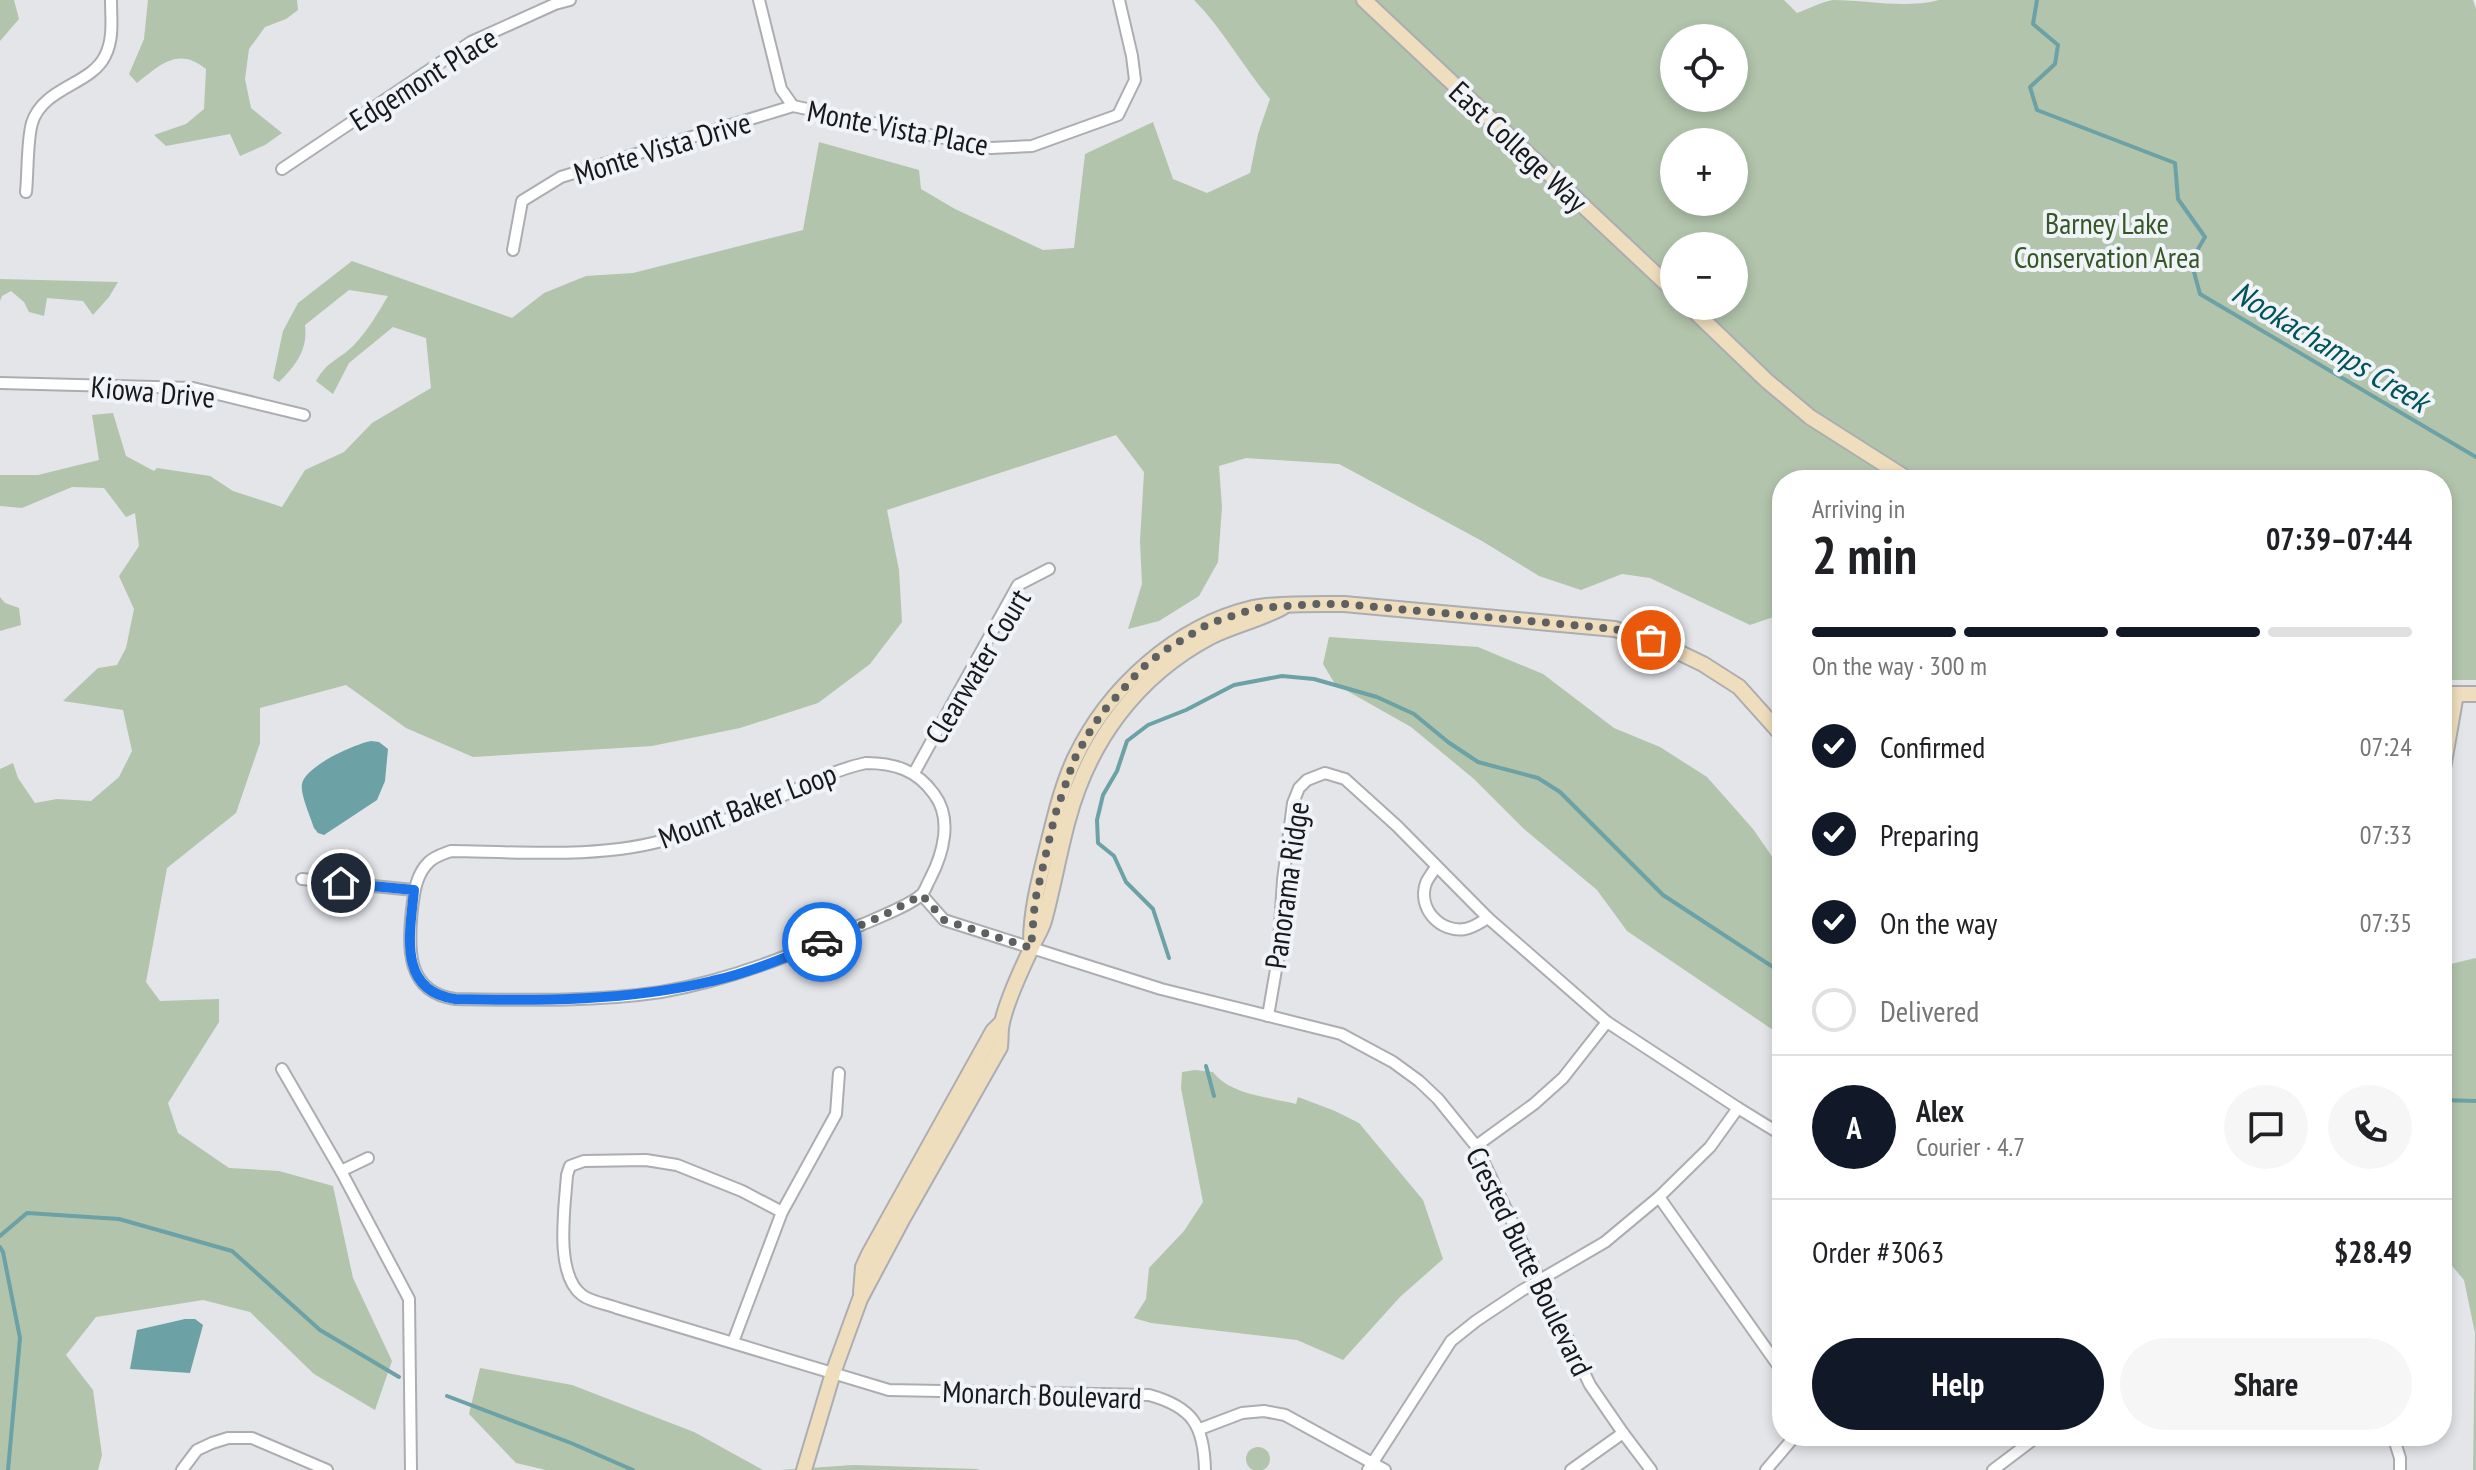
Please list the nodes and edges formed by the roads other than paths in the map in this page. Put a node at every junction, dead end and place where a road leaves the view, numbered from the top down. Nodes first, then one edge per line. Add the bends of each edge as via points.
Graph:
1 (111, 0) edge
2 (570, 0) edge
3 (759, 0) edge
4 (1119, 0) edge
5 (1364, 0) edge
6 (793, 106) junction
7 (282, 169) dead end
8 (26, 192) dead end
9 (513, 250) dead end
10 (1660, 278) edge
11 (1704, 320) edge
12 (0, 383) edge
13 (304, 415) dead end
14 (1893, 470) edge
15 (1049, 569) dead end
16 (2452, 694) edge
17 (2476, 694) edge
18 (1772, 724) edge
19 (914, 773) junction
20 (1436, 867) junction
21 (302, 879) dead end
22 (414, 890) junction
23 (922, 895) junction
24 (1488, 918) junction
25 (1031, 948) junction
26 (1268, 1016) junction
27 (1607, 1022) junction
28 (282, 1069) dead end
29 (839, 1073) dead end
30 (1738, 1108) junction
31 (1772, 1129) edge
32 (1476, 1146) junction
33 (368, 1158) dead end
34 (341, 1171) junction
35 (1659, 1197) junction
36 (782, 1212) junction
37 (1541, 1280) junction
38 (733, 1342) junction
39 (1772, 1357) edge
40 (833, 1373) junction
41 (1200, 1429) junction
42 (1623, 1433) junction
43 (1786, 1446) edge
44 (2025, 1446) edge
45 (2396, 1446) edge
46 (811, 1453) junction
47 (1370, 1466) edge
48 (182, 1470) edge
49 (327, 1470) edge
50 (411, 1470) edge
51 (804, 1470) edge
52 (814, 1470) edge
53 (1205, 1470) edge
54 (1385, 1470) edge
55 (1571, 1470) edge
56 (1651, 1470) edge
57 (1766, 1470) edge
58 (1993, 1470) edge
59 (2400, 1470) edge

1 - 8 street via 105,58 48,98 33,122
2 - 7 street, Edgemont Place via 471,42
3 - 6 street, Monte Vista Drive via 781,89
4 - 6 street, Monte Vista Place via 1135,80 1118,115 1032,146 991,148
5 - 10 street, East College Way
6 - 9 street, Monte Vista Drive via 561,177 522,201
11 - 14 street via 1810,417
12 - 13 street, Kiowa Drive via 193,388
15 - 19 street, Clearwater Court via 1018,585
16 - 17 street
18 - 25 street via 1739,687 1715,672 1651,640 1615,629 1344,604 1283,607 1181,655 1114,718 1078,788 1043,925
19 - 22 street, Mount Baker Loop via 886,763 850,767 754,809 668,840 629,847 451,851 428,862
19 - 23 street via 935,795 945,835 939,862
20 - 24 street, Panorama Ridge
20 - 24 street via 1424,899 1437,923 1452,930 1468,929
20 - 26 street, Panorama Ridge via 1345,779 1325,773 1307,780 1293,803
21 - 22 street
22 - 23 street, Mount Baker Loop via 408,943 422,983 439,997 492,1000 659,992 716,981 805,949
23 - 25 street via 944,920
24 - 27 street, Panorama Ridge
25 - 26 street, Crested Butte Boulevard
25 - 40 street via 1002,1023 869,1254 860,1299
26 - 32 street, Crested Butte Boulevard via 1341,1034 1393,1062 1438,1099
27 - 30 street, Panorama Ridge
27 - 32 street via 1563,1078
28 - 34 street
29 - 36 street via 836,1114
30 - 31 street, Panorama Ridge
30 - 35 street via 1710,1147
32 - 37 street, Crested Butte Boulevard
33 - 34 street
34 - 50 street via 409,1299
35 - 37 street via 1605,1242
35 - 39 street
36 - 38 street
36 - 38 street, Monarch Boulevard via 677,1165 646,1160 570,1166 564,1255 569,1280 583,1296
37 - 42 street, Crested Butte Boulevard via 1590,1385
37 - 47 street via 1451,1341
38 - 40 street, Monarch Boulevard
40 - 41 street, Monarch Boulevard via 889,1390 1149,1395 1192,1416
40 - 46 street
41 - 47 street via 1242,1413 1285,1415
41 - 53 street
42 - 55 street
42 - 56 street, Crested Butte Boulevard
43 - 57 street
44 - 58 street
45 - 59 street
46 - 51 street
46 - 52 street
47 - 54 street
48 - 49 street via 197,1450 212,1443 252,1438

